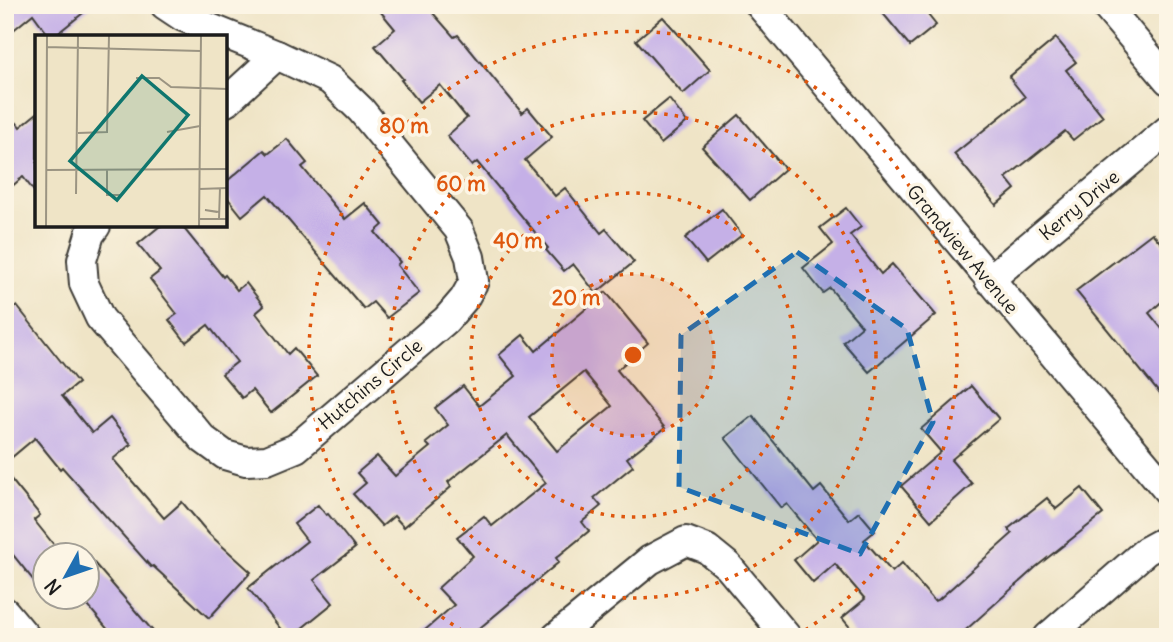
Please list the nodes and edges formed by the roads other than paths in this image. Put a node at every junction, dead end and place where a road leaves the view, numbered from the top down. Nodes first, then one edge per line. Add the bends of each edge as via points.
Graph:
1 (165, 5) edge
2 (760, 5) edge
3 (1105, 5) edge
4 (228, 35) edge
5 (228, 35) edge
6 (277, 55) junction
7 (1168, 80) edge
8 (228, 100) edge
9 (1168, 130) edge
10 (94, 228) edge
11 (989, 280) junction
12 (1168, 491) edge
13 (1168, 539) edge
14 (5, 612) edge
15 (26, 637) edge
16 (556, 637) edge
17 (787, 637) edge
18 (1048, 637) edge

1 - 4 street, Hutchins Circle
2 - 11 street, Grandview Avenue
3 - 7 street
5 - 6 street, Hutchins Circle
6 - 8 street
6 - 10 street, Hutchins Circle via 330,80 361,110 459,230 474,281 446,320 296,448 267,460 246,461 225,455 203,439 100,318 84,284 82,260
9 - 11 street, Kerry Drive
11 - 12 street, Grandview Avenue
13 - 18 street via 1146,551
14 - 15 street
16 - 17 street via 650,560 686,541 729,566

